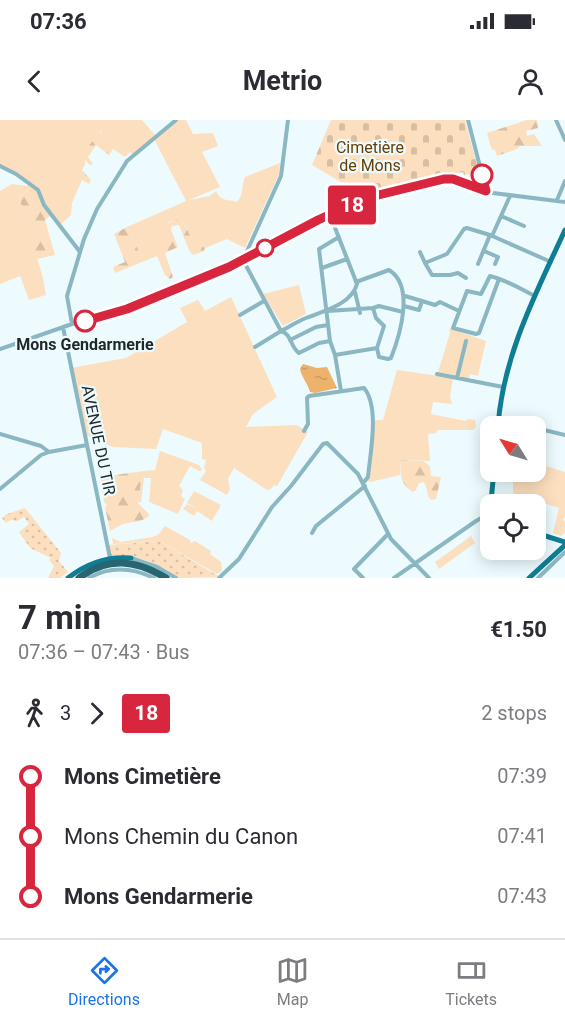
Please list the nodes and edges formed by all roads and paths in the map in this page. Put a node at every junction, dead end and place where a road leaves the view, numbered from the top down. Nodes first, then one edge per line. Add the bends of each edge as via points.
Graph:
1 (176, 120) edge
2 (288, 120) edge
3 (468, 120) edge
4 (557, 120) edge
5 (565, 140) edge
6 (0, 166) edge
7 (565, 181) edge
8 (486, 191) junction
9 (510, 196) junction
10 (557, 200) junction
11 (565, 202) edge
12 (330, 215) junction
13 (501, 216) junction
14 (524, 226) dead end
15 (565, 230) edge
16 (491, 236) junction
17 (339, 237) junction
18 (483, 251) junction
19 (80, 252) junction
20 (420, 252) dead end
21 (347, 259) junction
22 (243, 260) junction
23 (551, 262) junction
24 (425, 263) junction
25 (478, 264) dead end
26 (495, 264) dead end
27 (322, 268) junction
28 (466, 278) dead end
29 (499, 279) junction
30 (356, 282) junction
31 (487, 282) junction
32 (495, 285) junction
33 (355, 292) junction
34 (404, 296) junction
35 (536, 296) junction
36 (264, 301) junction
37 (422, 301) junction
38 (404, 306) junction
39 (373, 308) junction
40 (327, 311) junction
41 (359, 311) junction
42 (459, 311) junction
43 (403, 312) junction
44 (240, 315) dead end
45 (72, 324) junction
46 (328, 325) junction
47 (63, 327) junction
48 (281, 331) junction
49 (290, 340) junction
50 (466, 340) dead end
51 (330, 341) junction
52 (255, 347) dead end
53 (377, 348) junction
54 (0, 349) edge
55 (335, 355) junction
56 (438, 374) dead end
57 (457, 378) junction
58 (503, 387) junction
59 (341, 391) junction
60 (499, 416) edge
61 (546, 430) edge
62 (304, 431) dead end
63 (0, 434) edge
64 (565, 435) edge
65 (87, 445) junction
66 (49, 452) junction
67 (364, 484) junction
68 (0, 489) edge
69 (480, 518) edge
70 (312, 533) dead end
71 (388, 534) junction
72 (546, 537) edge
73 (565, 544) edge
74 (565, 552) edge
75 (131, 558) junction
76 (98, 561) junction
77 (414, 563) junction
78 (112, 564) junction
79 (160, 577) edge
80 (535, 577) edge
81 (68, 578) edge
82 (80, 578) edge
83 (89, 578) edge
84 (115, 578) edge
85 (176, 578) edge
86 (219, 578) edge
87 (363, 578) edge
88 (394, 578) edge
89 (429, 578) edge

1 - 19 street via 125,163 97,209
2 - 22 street via 281,176
3 - 8 street
4 - 5 street
6 - 19 street via 36,188 44,205
7 - 10 street
8 - 9 street
8 - 12 street via 444,179 378,194
9 - 10 street
9 - 13 street
10 - 11 street
12 - 17 street
12 - 22 street
13 - 14 street
13 - 16 street
15 - 23 main road
16 - 18 street
16 - 23 street
16 - 24 street via 466,228 447,254
17 - 21 street
17 - 27 street via 319,248
18 - 25 street
18 - 26 street via 498,257
19 - 45 street via 67,296
20 - 24 street
21 - 27 street
21 - 30 street
22 - 36 street
22 - 45 street via 127,309
23 - 35 main road
24 - 28 street via 432,275 458,273
27 - 40 street
29 - 31 street via 490,276
29 - 32 street
29 - 35 street
30 - 33 street
30 - 34 street via 389,270
31 - 32 street
31 - 42 street via 480,294 467,291
32 - 42 street via 478,334 453,328
33 - 40 street
33 - 41 street
34 - 37 street
34 - 38 street
35 - 58 main road
36 - 44 street
36 - 48 street
37 - 38 street via 419,310
37 - 42 street via 435,305 440,302
38 - 43 street
39 - 41 street
39 - 43 street
39 - 53 street via 384,326
40 - 41 street
40 - 46 street
40 - 48 street
43 - 53 street via 391,358 380,357
45 - 47 street
46 - 49 street
46 - 51 street
47 - 54 street
47 - 65 street, AVENUE DU TIR
48 - 49 street
48 - 52 street
49 - 51 street via 299,353
50 - 57 street
51 - 55 street
53 - 55 street
55 - 59 street
56 - 57 street
57 - 58 street
58 - 60 main road
59 - 62 street via 307,398 308,424
59 - 67 street via 364,388 369,394 373,420
61 - 64 street
63 - 66 street
65 - 66 street
65 - 78 street, AVENUE DU TIR
66 - 68 street
67 - 70 street
67 - 71 street
67 - 86 street via 326,443 272,507 239,559
69 - 77 street
71 - 77 street
71 - 87 street via 354,569
72 - 73 main road
73 - 80 main road
74 - 80 street
75 - 78 main road
75 - 79 highway via 148,564
75 - 85 street
76 - 78 main road
76 - 81 main road
76 - 82 highway
77 - 88 street
77 - 89 street
78 - 79 highway via 137,564
78 - 82 highway via 99,566
78 - 83 street
78 - 84 street, AVENUE DU TIR

